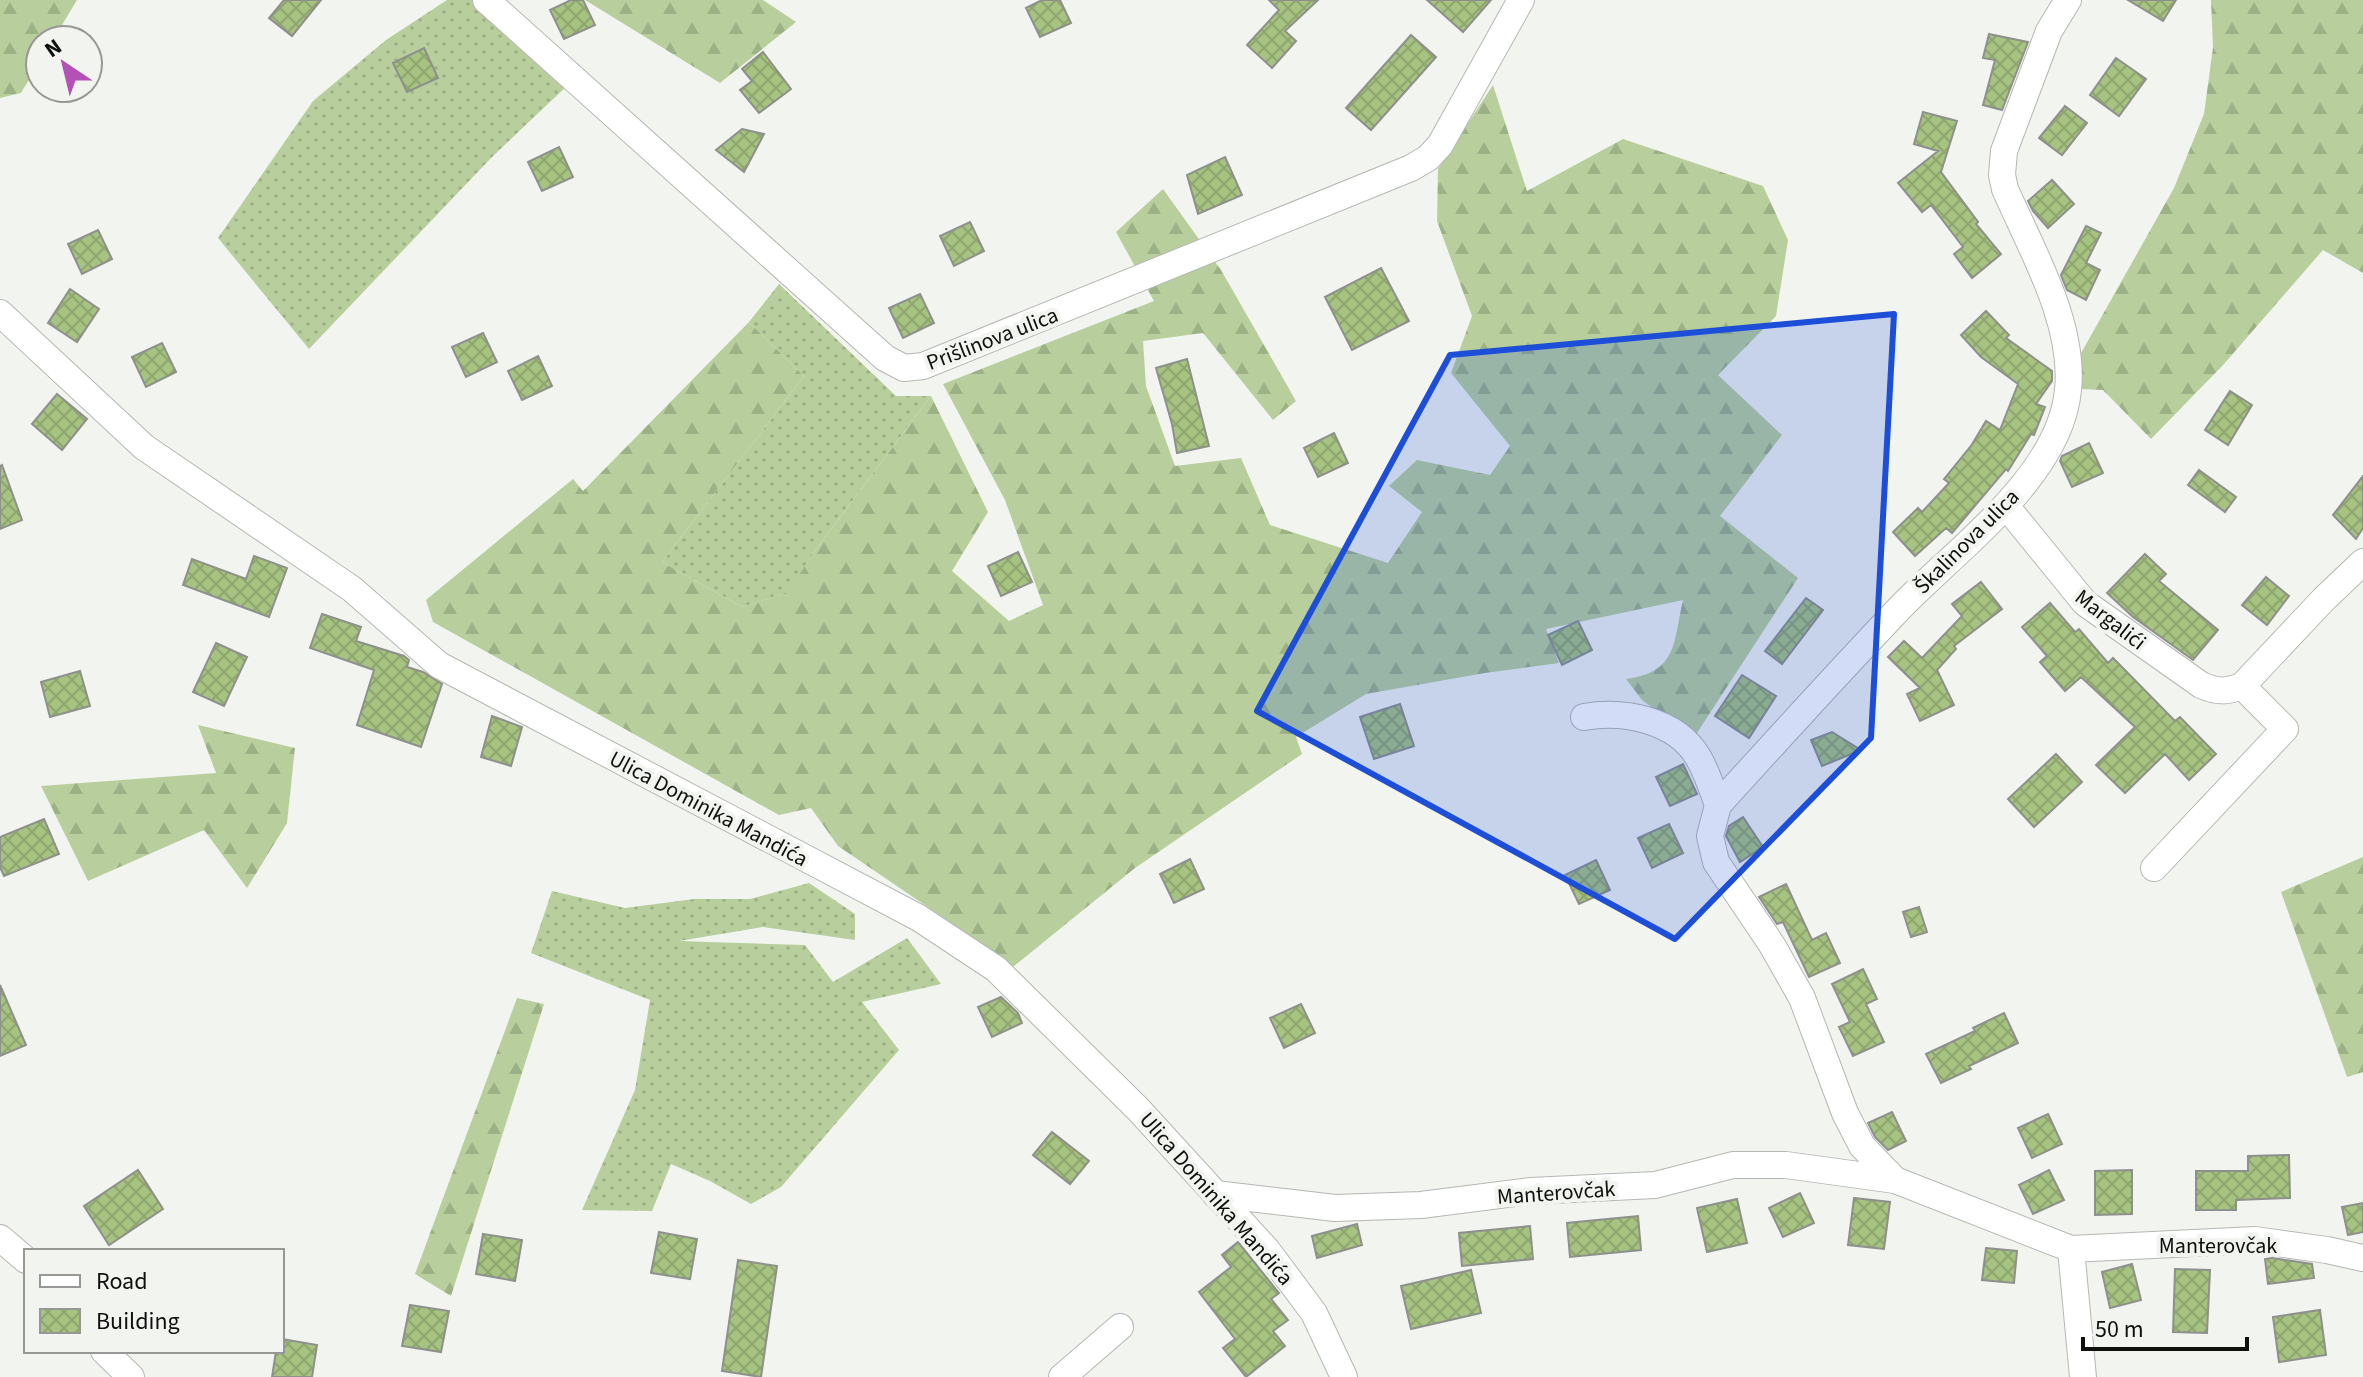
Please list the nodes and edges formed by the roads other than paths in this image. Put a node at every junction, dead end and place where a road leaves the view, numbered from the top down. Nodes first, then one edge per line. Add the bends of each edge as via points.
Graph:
1 (486, 0) edge
2 (2068, 0) edge
3 (1517, 1) edge
4 (0, 313) edge
5 (2006, 506) junction
6 (2363, 562) edge
7 (2242, 686) junction
8 (1584, 717) dead end
9 (1718, 805) junction
10 (2154, 868) dead end
11 (1895, 1180) junction
12 (1215, 1194) junction
13 (0, 1238) edge
14 (2071, 1249) junction
15 (24, 1258) edge
16 (2363, 1258) edge
17 (1120, 1327) dead end
18 (106, 1353) edge
19 (131, 1377) edge
20 (1062, 1377) edge
21 (1344, 1377) edge
22 (2083, 1377) edge

1 - 3 street, Prišlinova ulica via 885,358 904,368 923,366 1428,158 1440,145
2 - 5 street, Škalinova ulica via 2049,31 2004,151 2002,175 2061,320 2068,394 2038,465
4 - 12 street, Ulica Dominika Mandića via 144,447 352,589 439,665 919,918 996,969 1138,1109
5 - 7 street, Margalići via 2070,587 2104,618 2201,685 2227,692
5 - 9 street, Škalinova ulica via 1919,587
6 - 7 street
7 - 10 street via 2285,729
8 - 9 street via 1620,714 1677,734 1698,757
9 - 11 street via 1710,836 1716,862 1802,998 1862,1146
11 - 12 street, Manterovčak via 1786,1165 1733,1165 1655,1185 1531,1191 1421,1205 1335,1208
11 - 14 street
12 - 21 street, Ulica Dominika Mandića via 1267,1250 1314,1313
13 - 15 street
14 - 16 street, Manterovčak via 2255,1240
14 - 22 street
17 - 20 street
18 - 19 street

